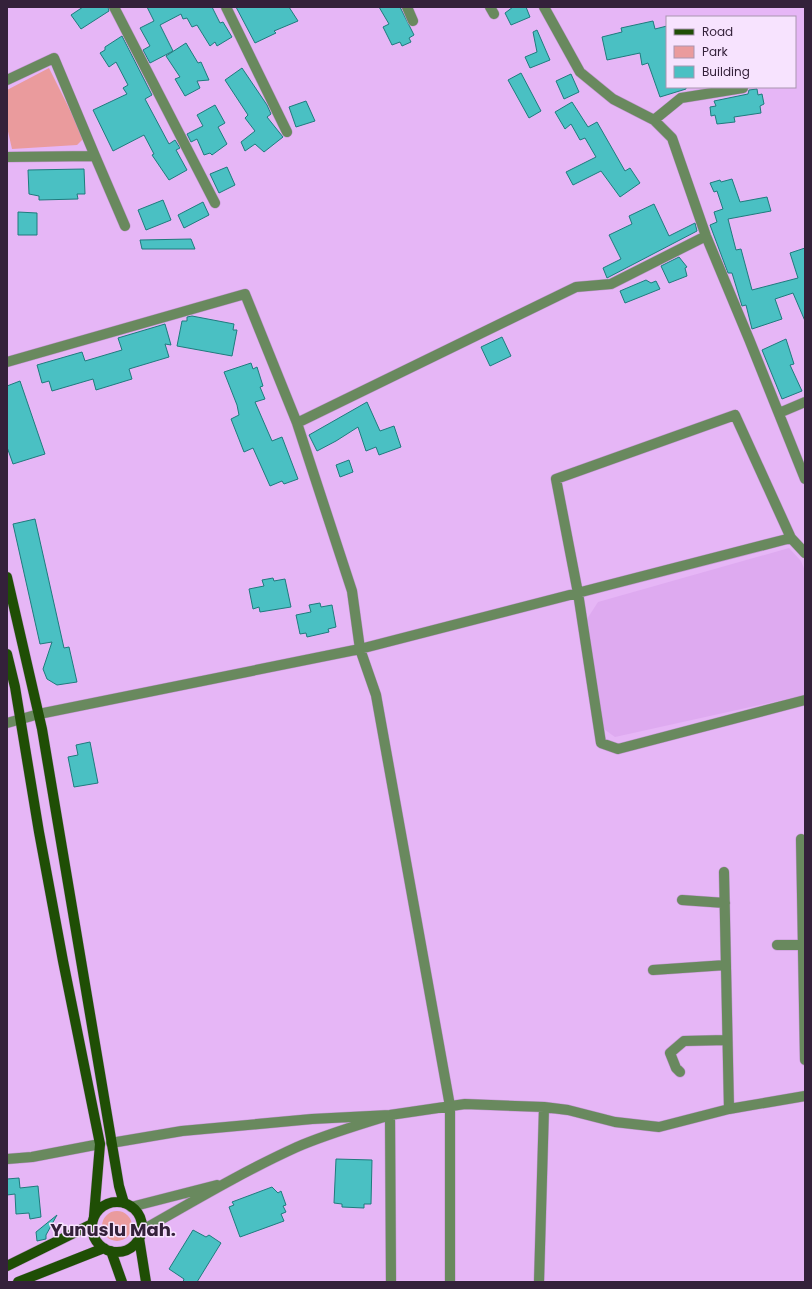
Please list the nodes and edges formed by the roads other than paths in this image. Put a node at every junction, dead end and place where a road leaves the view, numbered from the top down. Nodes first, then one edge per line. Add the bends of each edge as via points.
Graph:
1 (114, 7) edge
2 (226, 7) edge
3 (407, 7) edge
4 (544, 7) edge
5 (413, 21) dead end
6 (7, 80) edge
7 (743, 88) edge
8 (654, 120) junction
9 (287, 132) dead end
10 (95, 156) junction
11 (7, 157) edge
12 (215, 203) dead end
13 (125, 226) dead end
14 (706, 236) junction
15 (7, 362) edge
16 (805, 402) edge
17 (779, 413) junction
18 (296, 423) junction
19 (805, 479) edge
20 (791, 538) junction
21 (805, 553) edge
22 (7, 577) edge
23 (578, 593) junction
24 (360, 649) junction
25 (7, 654) edge
26 (805, 700) edge
27 (39, 714) junction
28 (20, 719) junction
29 (7, 723) edge
30 (802, 839) dead end
31 (724, 872) dead end
32 (682, 900) dead end
33 (724, 903) junction
34 (777, 945) dead end
35 (803, 945) junction
36 (726, 964) junction
37 (653, 970) dead end
38 (727, 1040) junction
39 (805, 1060) edge
40 (680, 1072) dead end
41 (805, 1096) edge
42 (450, 1106) junction
43 (544, 1107) junction
44 (728, 1109) junction
45 (390, 1115) junction
46 (112, 1143) junction
47 (100, 1144) junction
48 (7, 1159) edge
49 (229, 1182) junction
50 (127, 1205) junction
51 (93, 1220) junction
52 (140, 1235) junction
53 (107, 1249) junction
54 (7, 1266) edge
55 (18, 1282) edge
56 (122, 1282) edge
57 (146, 1282) edge
58 (391, 1282) edge
59 (450, 1282) edge
60 (539, 1282) edge

1 - 12 street
2 - 9 street
3 - 5 street
4 - 8 street via 580,72 613,98
6 - 10 street via 54,58
7 - 8 street via 681,98
8 - 14 street via 672,138
10 - 11 street
10 - 13 street
14 - 17 street
14 - 18 street via 611,284 576,287
15 - 18 street via 245,294
16 - 17 street
17 - 19 street
18 - 24 street via 352,591
20 - 21 street
20 - 23 street
20 - 23 street via 735,415 556,479
22 - 27 main road
23 - 24 street
23 - 26 street via 601,743 618,749
24 - 27 street
24 - 42 street via 376,695
25 - 28 main road
27 - 28 street
27 - 46 main road
28 - 29 street
28 - 47 main road via 62,961
30 - 35 street
31 - 33 street
32 - 33 street
33 - 36 street
34 - 35 street
35 - 39 street
36 - 37 street
36 - 38 street
38 - 40 street via 684,1041 670,1053
38 - 44 street
41 - 44 street
42 - 43 street via 465,1104
42 - 45 street
42 - 59 street
43 - 44 street via 568,1110 615,1122 659,1127
43 - 60 street
45 - 46 street via 312,1119 189,1131
45 - 49 street via 297,1147
45 - 58 street
46 - 50 main road
47 - 48 street via 32,1157
47 - 51 main road
49 - 50 street
49 - 52 street
50 - 51 main road via 115,1202 106,1204 99,1209
50 - 52 main road via 140,1218
51 - 53 main road via 95,1239
51 - 54 main road
52 - 53 main road via 129,1249
52 - 57 main road
53 - 55 main road
53 - 56 main road

